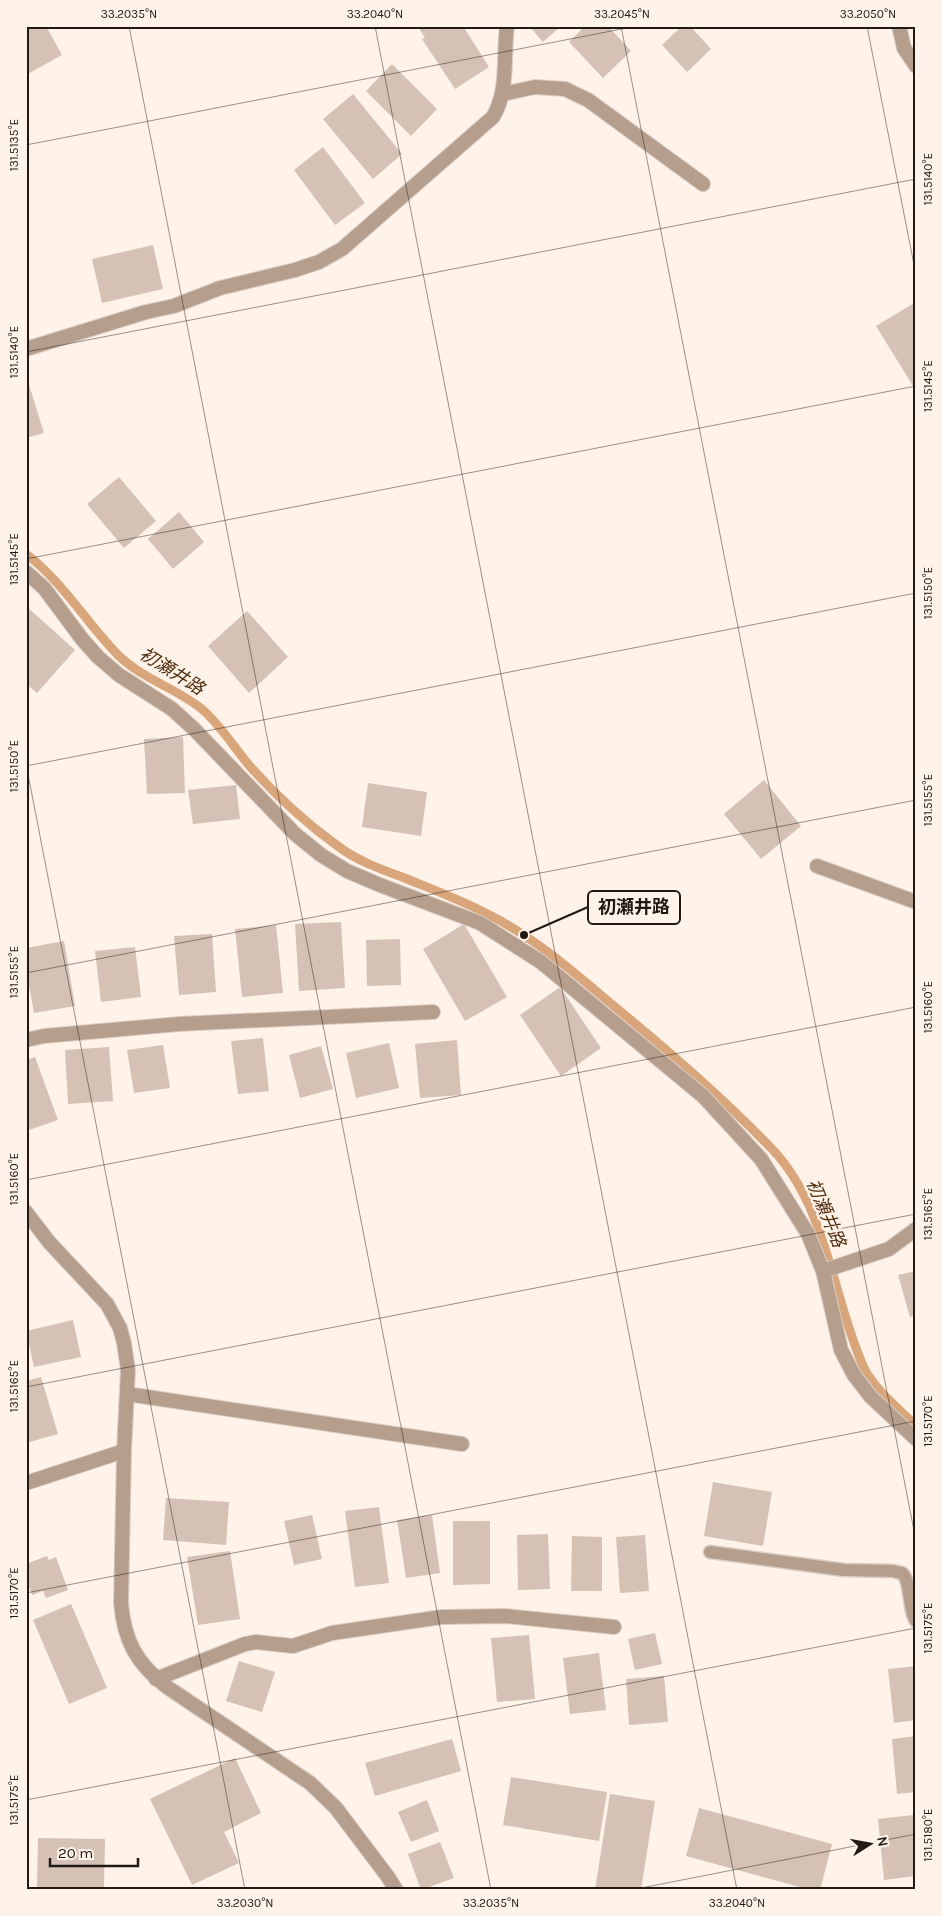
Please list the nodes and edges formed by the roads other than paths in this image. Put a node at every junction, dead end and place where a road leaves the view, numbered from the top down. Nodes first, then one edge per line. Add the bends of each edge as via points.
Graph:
1 (507, 26) edge
2 (899, 26) edge
3 (916, 66) edge
4 (503, 94) junction
5 (703, 184) dead end
6 (26, 349) edge
7 (26, 572) edge
8 (817, 866) dead end
9 (916, 902) edge
10 (433, 1012) dead end
11 (26, 1040) edge
12 (26, 1212) edge
13 (916, 1229) edge
14 (823, 1271) junction
15 (127, 1394) junction
16 (916, 1439) edge
17 (462, 1444) dead end
18 (124, 1451) junction
19 (26, 1483) edge
20 (710, 1552) dead end
21 (916, 1621) edge
22 (614, 1627) dead end
23 (156, 1679) junction
24 (396, 1890) edge

1 - 4 street
2 - 3 street via 904,48
4 - 5 street via 535,87 565,89 588,100
4 - 6 street via 493,117 342,250 296,270 220,288 174,306 137,314
7 - 14 street via 44,588 98,657 180,716 295,834 320,855 347,871 480,923 541,962 703,1096 761,1159 808,1234
8 - 9 street
10 - 11 street via 179,1024
12 - 15 street via 114,1316 126,1350
13 - 14 street via 889,1249
14 - 16 street via 841,1350 848,1364 871,1398
15 - 17 street
15 - 18 street
18 - 19 street
18 - 23 street via 123,1620 128,1640 138,1658
20 - 21 lane via 844,1570 902,1573
22 - 23 street via 504,1616 442,1617 332,1632 293,1646 244,1644
23 - 24 street via 317,1789 336,1808

